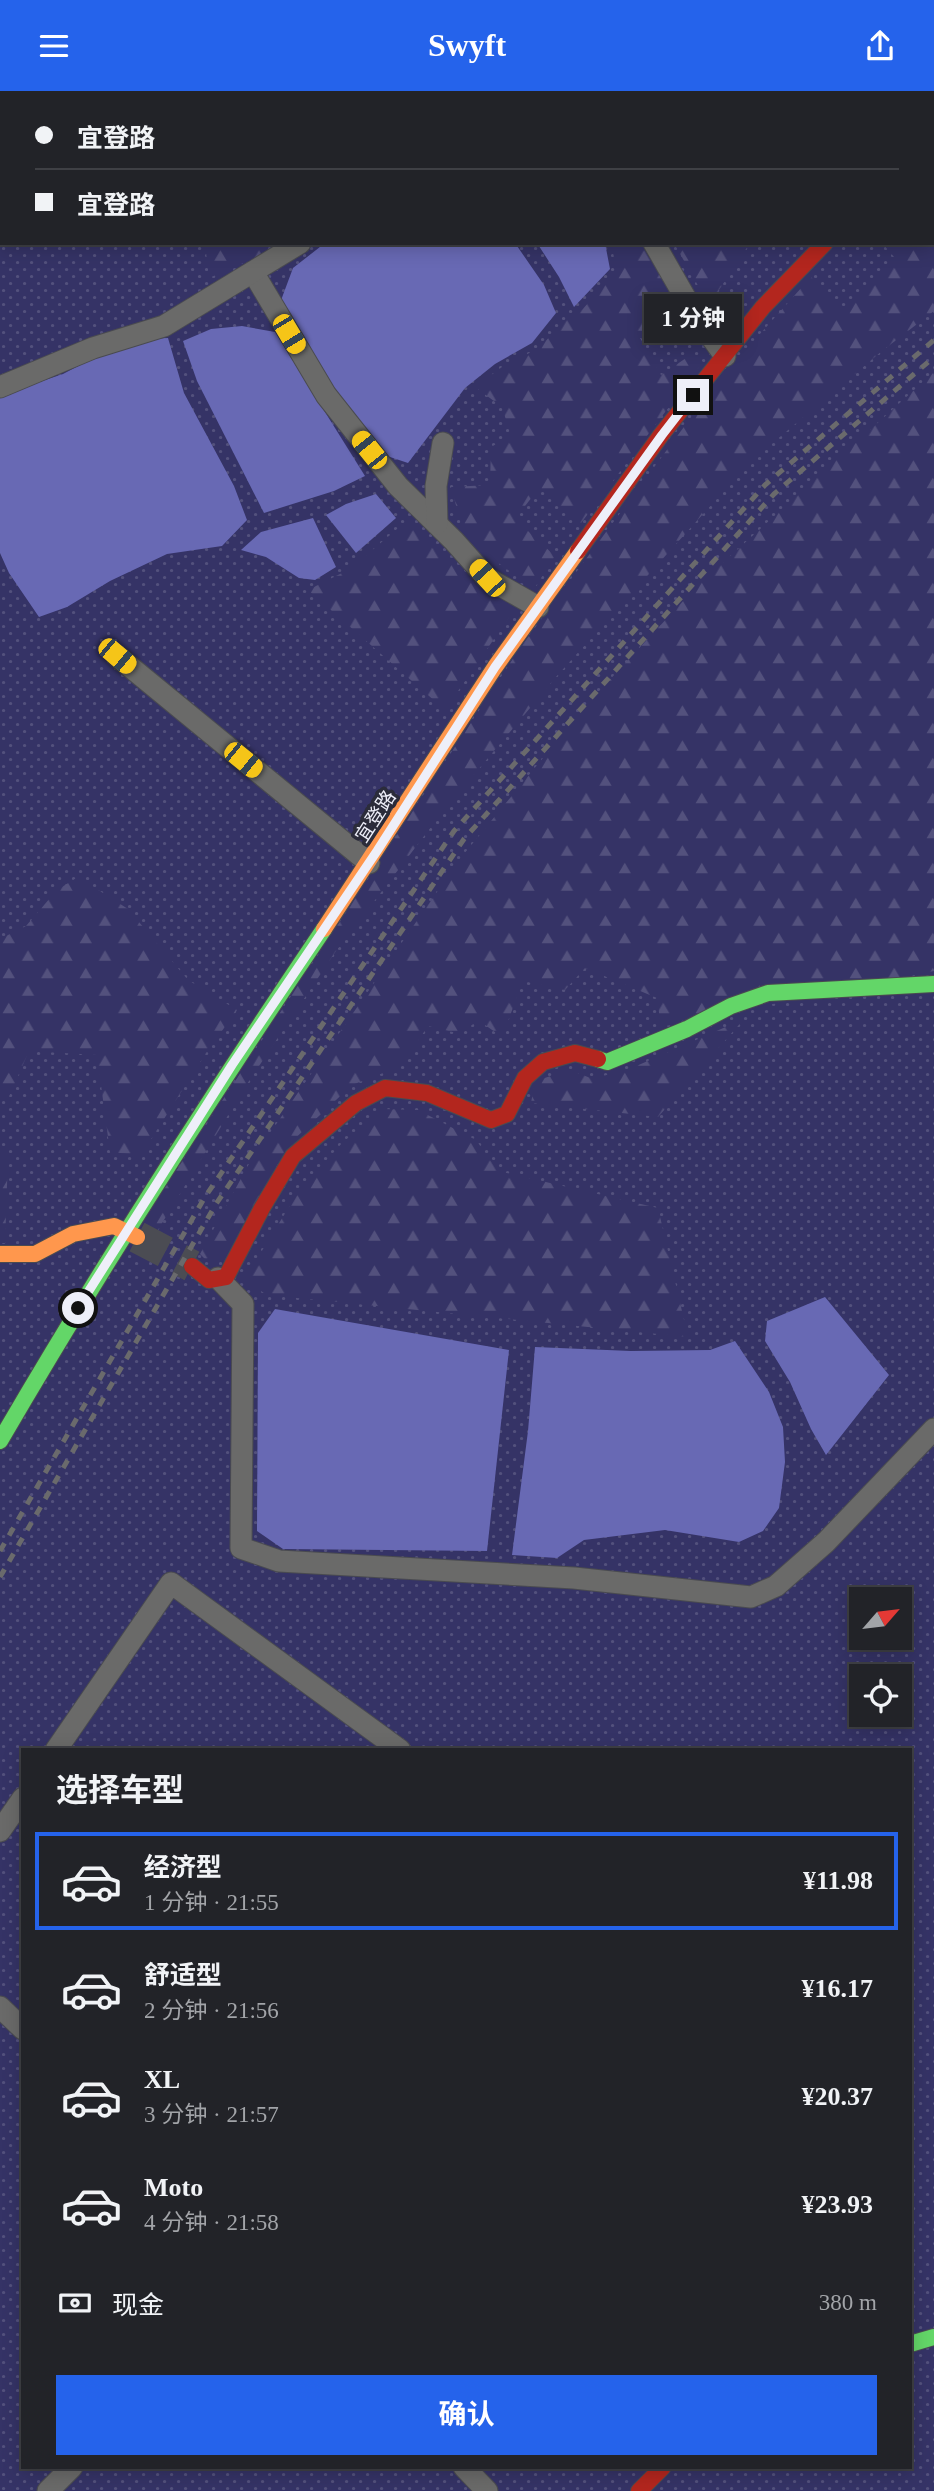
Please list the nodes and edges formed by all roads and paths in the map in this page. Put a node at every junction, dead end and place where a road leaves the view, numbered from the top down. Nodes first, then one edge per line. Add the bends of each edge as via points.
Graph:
1 (297, 245) edge
2 (655, 245) edge
3 (823, 245) edge
4 (253, 272) junction
5 (724, 356) junction
6 (0, 387) edge
7 (443, 443) dead end
8 (437, 524) junction
9 (538, 607) junction
10 (117, 656) dead end
11 (369, 863) junction
12 (934, 984) edge
13 (131, 1235) junction
14 (0, 1254) edge
15 (192, 1266) tunnel mouth
16 (218, 1278) junction
17 (7, 1414) edge
18 (934, 1429) edge
19 (0, 1441) edge
20 (57, 1748) edge
21 (397, 1748) edge
22 (21, 1801) edge
23 (0, 1831) edge
24 (0, 2007) edge
25 (21, 2027) edge
26 (934, 2337) edge
27 (912, 2343) edge
28 (70, 2469) edge
29 (466, 2469) edge
30 (661, 2469) edge
31 (48, 2491) edge
32 (487, 2491) edge
33 (639, 2491) edge

1 - 4 street
2 - 5 street
3 - 5 street, 宜登路 via 763,307
4 - 6 street via 164,326 93,348
4 - 8 street via 326,395 398,486
5 - 9 street, 宜登路
7 - 8 street via 436,486
8 - 9 street via 487,578
9 - 11 street, 宜登路
10 - 11 street
11 - 13 street, 宜登路 via 232,1065
12 - 16 street via 768,993 607,1062 575,1053 543,1062 525,1078 507,1114 491,1120 427,1093 385,1088 356,1103 293,1156 226,1277
13 - 14 street via 114,1226 73,1234 35,1254
13 - 17 street, 宜登路
15 - 16 street via 209,1280
16 - 18 street via 243,1304 241,1548 279,1561 574,1579 751,1597 776,1586 826,1542
17 - 19 street, 宜登路
20 - 21 street via 171,1583
22 - 23 street
24 - 25 street
26 - 27 street
28 - 31 street
29 - 32 street
30 - 33 street

